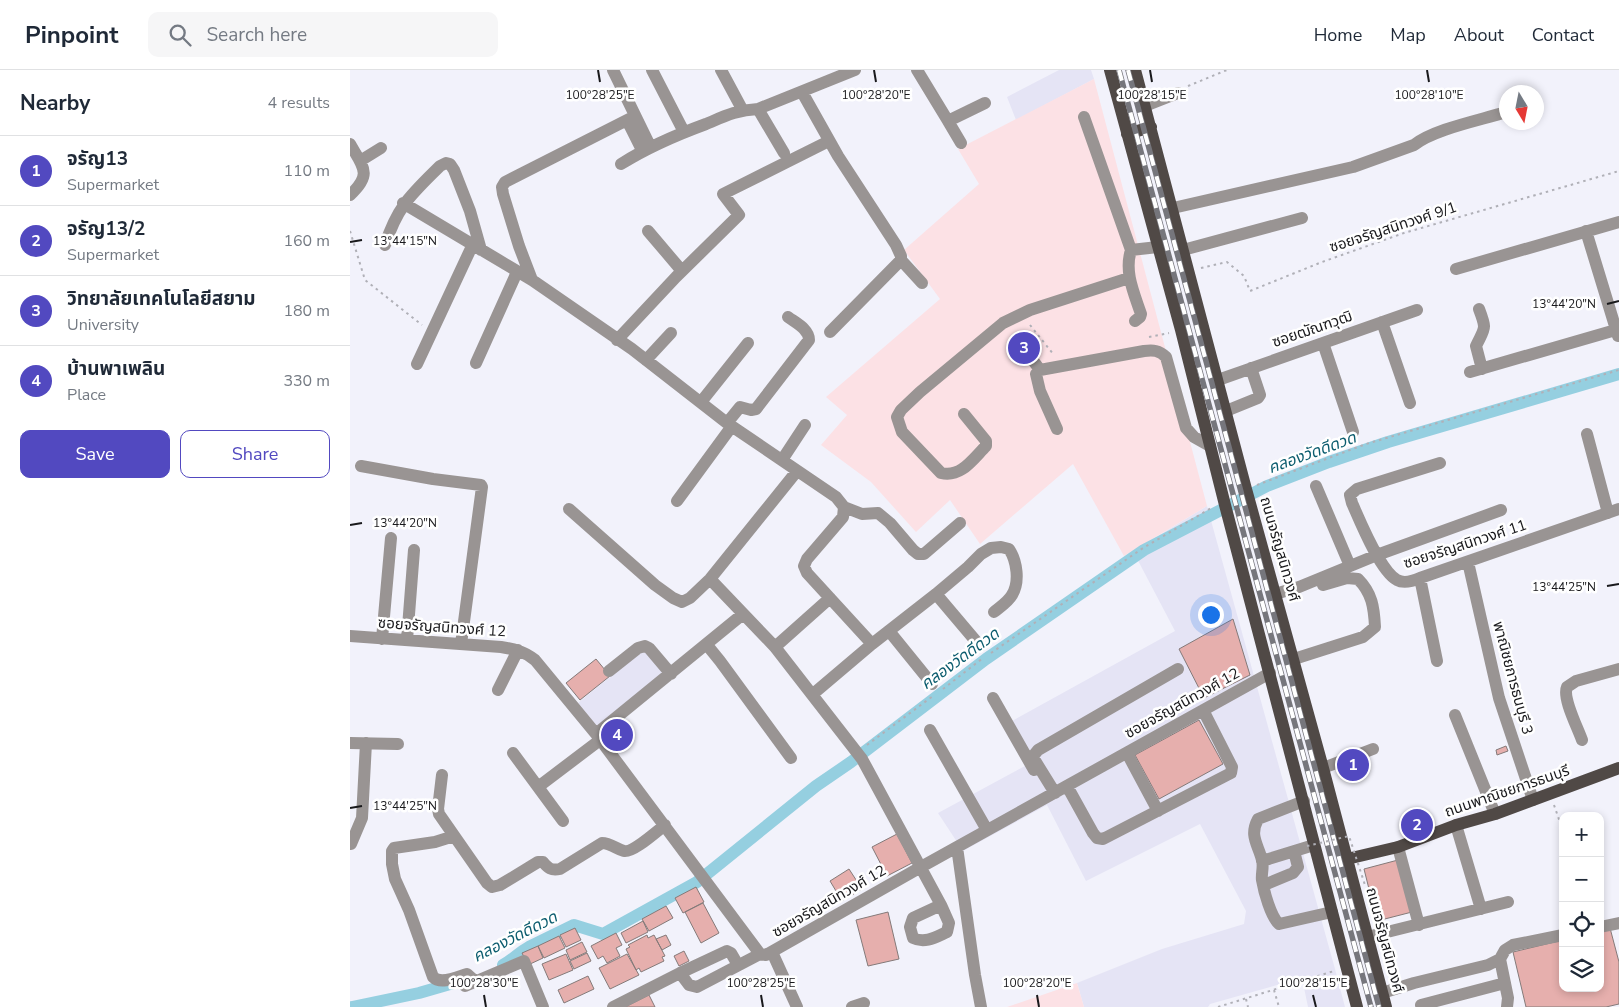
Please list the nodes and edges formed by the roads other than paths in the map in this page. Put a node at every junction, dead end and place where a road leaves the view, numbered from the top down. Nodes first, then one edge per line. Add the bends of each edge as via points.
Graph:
1 (613, 70) edge
2 (652, 70) edge
3 (721, 70) edge
4 (854, 70) edge
5 (916, 70) edge
6 (1110, 70) edge
7 (1135, 70) edge
8 (802, 92) junction
9 (1178, 93) road end
10 (986, 103) dead end
11 (1145, 106) junction
12 (742, 109) junction
13 (758, 109) junction
14 (1499, 114) edge
15 (1084, 117) dead end
16 (633, 121) junction
17 (948, 121) junction
18 (1151, 127) junction
19 (684, 132) junction
20 (1127, 134) junction
21 (830, 141) junction
22 (961, 143) dead end
23 (350, 144) edge
24 (381, 148) dead end
25 (646, 148) junction
26 (784, 153) dead end
27 (360, 161) junction
28 (621, 164) dead end
29 (350, 195) edge
30 (404, 204) junction
31 (1173, 208) junction
32 (1302, 218) dead end
33 (1619, 222) edge
34 (648, 231) dead end
35 (1586, 231) junction
36 (385, 245) dead end
37 (477, 247) junction
38 (1158, 247) junction
39 (1131, 250) junction
40 (1183, 250) junction
41 (901, 260) junction
42 (1456, 269) dead end
43 (682, 271) junction
44 (517, 272) junction
45 (1129, 278) junction
46 (532, 280) junction
47 (922, 282) dead end
48 (1479, 309) dead end
49 (1416, 310) dead end
50 (788, 317) dead end
51 (1135, 321) dead end
52 (1382, 322) junction
53 (830, 332) dead end
54 (1618, 332) edge
55 (671, 333) dead end
56 (617, 340) junction
57 (748, 343) dead end
58 (1323, 343) junction
59 (1029, 355) dead end
60 (646, 360) junction
61 (476, 363) dead end
62 (417, 364) dead end
63 (1251, 368) junction
64 (1040, 370) junction
65 (1218, 380) junction
66 (701, 402) junction
67 (1410, 403) dead end
68 (1226, 411) junction
69 (964, 414) dead end
70 (730, 424) junction
71 (805, 425) dead end
72 (1057, 428) dead end
73 (1353, 432) dead end
74 (1587, 434) dead end
75 (1210, 446) junction
76 (782, 460) junction
77 (1440, 463) dead end
78 (361, 466) dead end
79 (797, 471) junction
80 (1316, 486) dead end
81 (677, 501) dead end
82 (844, 507) junction
83 (569, 509) dead end
84 (1501, 510) dead end
85 (1613, 511) edge
86 (960, 523) dead end
87 (390, 538) dead end
88 (414, 550) dead end
89 (1377, 555) junction
90 (1468, 562) junction
91 (1350, 566) junction
92 (1420, 578) junction
93 (710, 579) junction
94 (936, 594) junction
95 (830, 598) junction
96 (1277, 598) junction
97 (994, 612) dead end
98 (743, 614) junction
99 (889, 631) junction
100 (350, 636) edge
101 (382, 638) junction
102 (407, 640) junction
103 (461, 644) junction
104 (872, 644) junction
105 (707, 645) junction
106 (980, 646) dead end
107 (775, 647) junction
108 (518, 650) junction
109 (1294, 659) junction
110 (1437, 661) dead end
111 (1178, 669) dead end
112 (1619, 669) edge
113 (609, 671) dead end
114 (1270, 673) junction
115 (671, 674) junction
116 (498, 690) dead end
117 (936, 690) road end
118 (813, 694) junction
119 (993, 698) dead end
120 (1203, 710) junction
121 (1455, 715) dead end
122 (930, 730) dead end
123 (598, 737) junction
124 (1582, 740) dead end
125 (350, 743) edge
126 (366, 744) junction
127 (398, 744) dead end
128 (1373, 749) dead end
129 (513, 752) dead end
130 (1127, 752) junction
131 (791, 758) dead end
132 (1323, 768) junction
133 (1619, 768) edge
134 (442, 775) dead end
135 (1067, 786) junction
136 (538, 787) junction
137 (1052, 794) junction
138 (1533, 800) junction
139 (1304, 801) junction
140 (1158, 811) junction
141 (1495, 814) junction
142 (563, 821) dead end
143 (1456, 825) junction
144 (665, 826) junction
145 (988, 830) junction
146 (454, 836) junction
147 (351, 844) dead end
148 (957, 846) junction
149 (1311, 846) junction
150 (1398, 847) junction
151 (1294, 851) junction
152 (1347, 859) junction
153 (1262, 861) junction
154 (921, 867) junction
155 (1264, 885) junction
156 (1508, 902) dead end
157 (941, 905) dead end
158 (1481, 909) junction
159 (1332, 912) junction
160 (1619, 923) edge
161 (1418, 925) junction
162 (1604, 926) edge
163 (1559, 936) edge
164 (1367, 937) junction
165 (766, 953) junction
166 (1500, 958) junction
167 (738, 965) junction
168 (680, 973) junction
169 (1414, 983) junction
170 (1505, 983) junction
171 (1382, 993) junction
172 (1422, 1006) edge
173 (543, 1007) edge
174 (613, 1007) edge
175 (797, 1007) edge
176 (981, 1007) edge
177 (1357, 1007) edge
178 (1386, 1007) edge
179 (1507, 1007) edge

1 - 16 street
2 - 19 street
3 - 12 street
4 - 8 street
5 - 17 street
6 - 20 main road
7 - 11 main road, ถนนจรัญสนิทวงศ์
8 - 13 street
8 - 21 street
9 - 11 street
10 - 17 street
11 - 18 main road, ถนนจรัญสนิทวงศ์
12 - 13 street
12 - 19 street
13 - 26 street
14 - 31 street via 1449,129 1353,167
15 - 39 street
16 - 25 street
16 - 46 street via 505,182 502,194
17 - 22 street
18 - 20 main road
18 - 31 main road, ถนนจรัญสนิทวงศ์
19 - 25 street
20 - 38 main road
21 - 41 street via 902,256
21 - 43 street via 723,194 739,215
23 - 27 street
24 - 27 street
25 - 28 street
27 - 29 street via 364,178
30 - 36 street via 397,213
30 - 37 street
30 - 37 street via 440,166 450,164 470,211
31 - 40 main road, ถนนจรัญสนิทวงศ์
32 - 40 street
33 - 35 street
34 - 43 street
35 - 42 street
35 - 54 street
37 - 44 street
37 - 62 street
38 - 39 street
38 - 75 main road
39 - 45 street
40 - 65 main road, ถนนจรัญสนิทวงศ์
41 - 47 street
41 - 53 street
43 - 56 street
44 - 46 street
44 - 61 street
45 - 51 street via 1141,314
45 - 69 street via 1030,310 1003,323 920,392 897,417 902,432 941,473 949,475 959,472 986,446 986,441
46 - 56 street
48 - 54 street via 1485,325 1476,346 1476,370
49 - 52 street, ซอยฒัณฑวุฒิ
50 - 70 street via 807,332 809,340 756,410 740,407
52 - 58 street, ซอยฒัณฑวุฒิ
52 - 67 street
55 - 60 street
56 - 60 street
57 - 66 street
58 - 63 street, ซอยฒัณฑวุฒิ
58 - 73 street
59 - 64 street
60 - 66 street
63 - 65 street, ซอยฒัณฑวุฒิ
63 - 68 street via 1260,395
64 - 72 street via 1036,374 1040,391
64 - 75 street via 1144,351 1161,352 1166,357 1186,428
65 - 68 main road, ถนนจรัญสนิทวงศ์
66 - 70 street
68 - 96 main road, ถนนจรัญสนิทวงศ์ via 1251,493
70 - 76 street
70 - 81 street
71 - 76 street
74 - 85 street
75 - 114 main road via 1222,508
76 - 79 street
77 - 89 street via 1350,494
78 - 103 street via 481,485
79 - 82 street via 836,497
79 - 93 street
80 - 91 street
82 - 86 street via 862,514 878,514 918,554 924,554
82 - 95 street via 843,517 804,566
83 - 93 street via 673,598 682,602 690,598
84 - 89 street
85 - 90 street, ซอยจรัญสนิทวงศ์ 11
87 - 101 street
88 - 102 street
89 - 91 street
89 - 92 street, ซอยจรัญสนิทวงศ์ 11 via 1399,581 1410,582
90 - 92 street, ซอยจรัญสนิทวงศ์ 11
90 - 138 street, พาณิชยการธนบุรี 3 via 1498,698
91 - 96 street
92 - 110 street
93 - 98 street
94 - 97 street via 981,554 1001,546 1014,556 1016,585 1013,594
94 - 99 street
94 - 106 street
95 - 104 street
95 - 107 street
96 - 109 main road, ถนนจรัญสนิทวงศ์
96 - 109 street via 1347,578 1358,579 1368,588 1375,627 1363,637
98 - 105 street
98 - 107 street
99 - 104 street
99 - 117 street
100 - 101 street, ซอยจรัญสนิทวงศ์ 12
101 - 102 street, ซอยจรัญสนิทวงศ์ 12
102 - 103 street, ซอยจรัญสนิทวงศ์ 12
103 - 108 street, ซอยจรัญสนิทวงศ์ 12
104 - 118 street
105 - 115 street
105 - 131 street
107 - 118 street
108 - 116 street
108 - 123 street, ซอยจรัญสนิทวงศ์ 12 via 535,660
109 - 132 main road, ถนนจรัญสนิทวงศ์
111 - 137 street via 1038,750 1034,760
112 - 124 street via 1566,687
113 - 115 street via 645,646
114 - 120 street, ซอยจรัญสนิทวงศ์ 12
114 - 139 main road
115 - 123 street
118 - 154 street via 859,755
119 - 137 street
120 - 130 street, ซอยจรัญสนิทวงศ์ 12
120 - 140 street via 1232,767 1231,774
121 - 141 street
122 - 145 street
123 - 136 street
123 - 144 street, ซอยจรัญสนิทวงศ์ 12
125 - 126 street
126 - 127 street
126 - 147 street via 362,818
128 - 132 street
129 - 136 street
130 - 135 street, ซอยจรัญสนิทวงศ์ 12
130 - 140 street
132 - 152 main road, ถนนจรัญสนิทวงศ์
133 - 138 main road, ถนนพาณิชยการธนบุรี
134 - 146 street via 438,809
135 - 137 street, ซอยจรัญสนิทวงศ์ 12
135 - 140 street via 1097,838 1103,839
136 - 142 street
137 - 145 street, ซอยจรัญสนิทวงศ์ 12
138 - 141 main road, ถนนพาณิชยการธนบุรี
139 - 149 main road
139 - 153 street via 1258,819 1254,828
141 - 143 main road, ถนนพาณิชยการธนบุรี
143 - 150 main road, ถนนพาณิชยการธนบุรี
143 - 158 street
144 - 146 street via 632,850 625,851 602,843 560,869 554,871 538,862 496,887 487,883
144 - 165 street, ซอยจรัญสนิทวงศ์ 12 via 702,877
145 - 148 street, ซอยจรัญสนิทวงศ์ 12
146 - 173 street via 392,851 395,879 433,977 441,981 471,981 524,961
148 - 154 street, ซอยจรัญสนิทวงศ์ 12
148 - 176 street
149 - 151 street
149 - 159 main road
150 - 152 main road, ถนนพาณิชยการธนบุรี
150 - 161 street
151 - 153 street
151 - 155 street via 1298,867 1293,873
152 - 164 main road, ถนนจรัญสนิทวงศ์
153 - 155 street
154 - 157 street
154 - 165 street, ซอยจรัญสนิทวงศ์ 12
155 - 159 street via 1272,913 1280,924
156 - 158 street
158 - 161 street
159 - 177 main road
160 - 162 street
161 - 164 street
163 - 166 street via 1513,945
164 - 171 main road, ถนนจรัญสนิทวงศ์
165 - 167 street
165 - 175 street
166 - 169 street via 1488,965
166 - 170 street
167 - 168 street via 697,986 688,985
167 - 168 street via 727,951
168 - 174 street
169 - 171 street
169 - 172 street
170 - 172 street
170 - 179 street
171 - 178 main road, ถนนจรัญสนิทวงศ์

